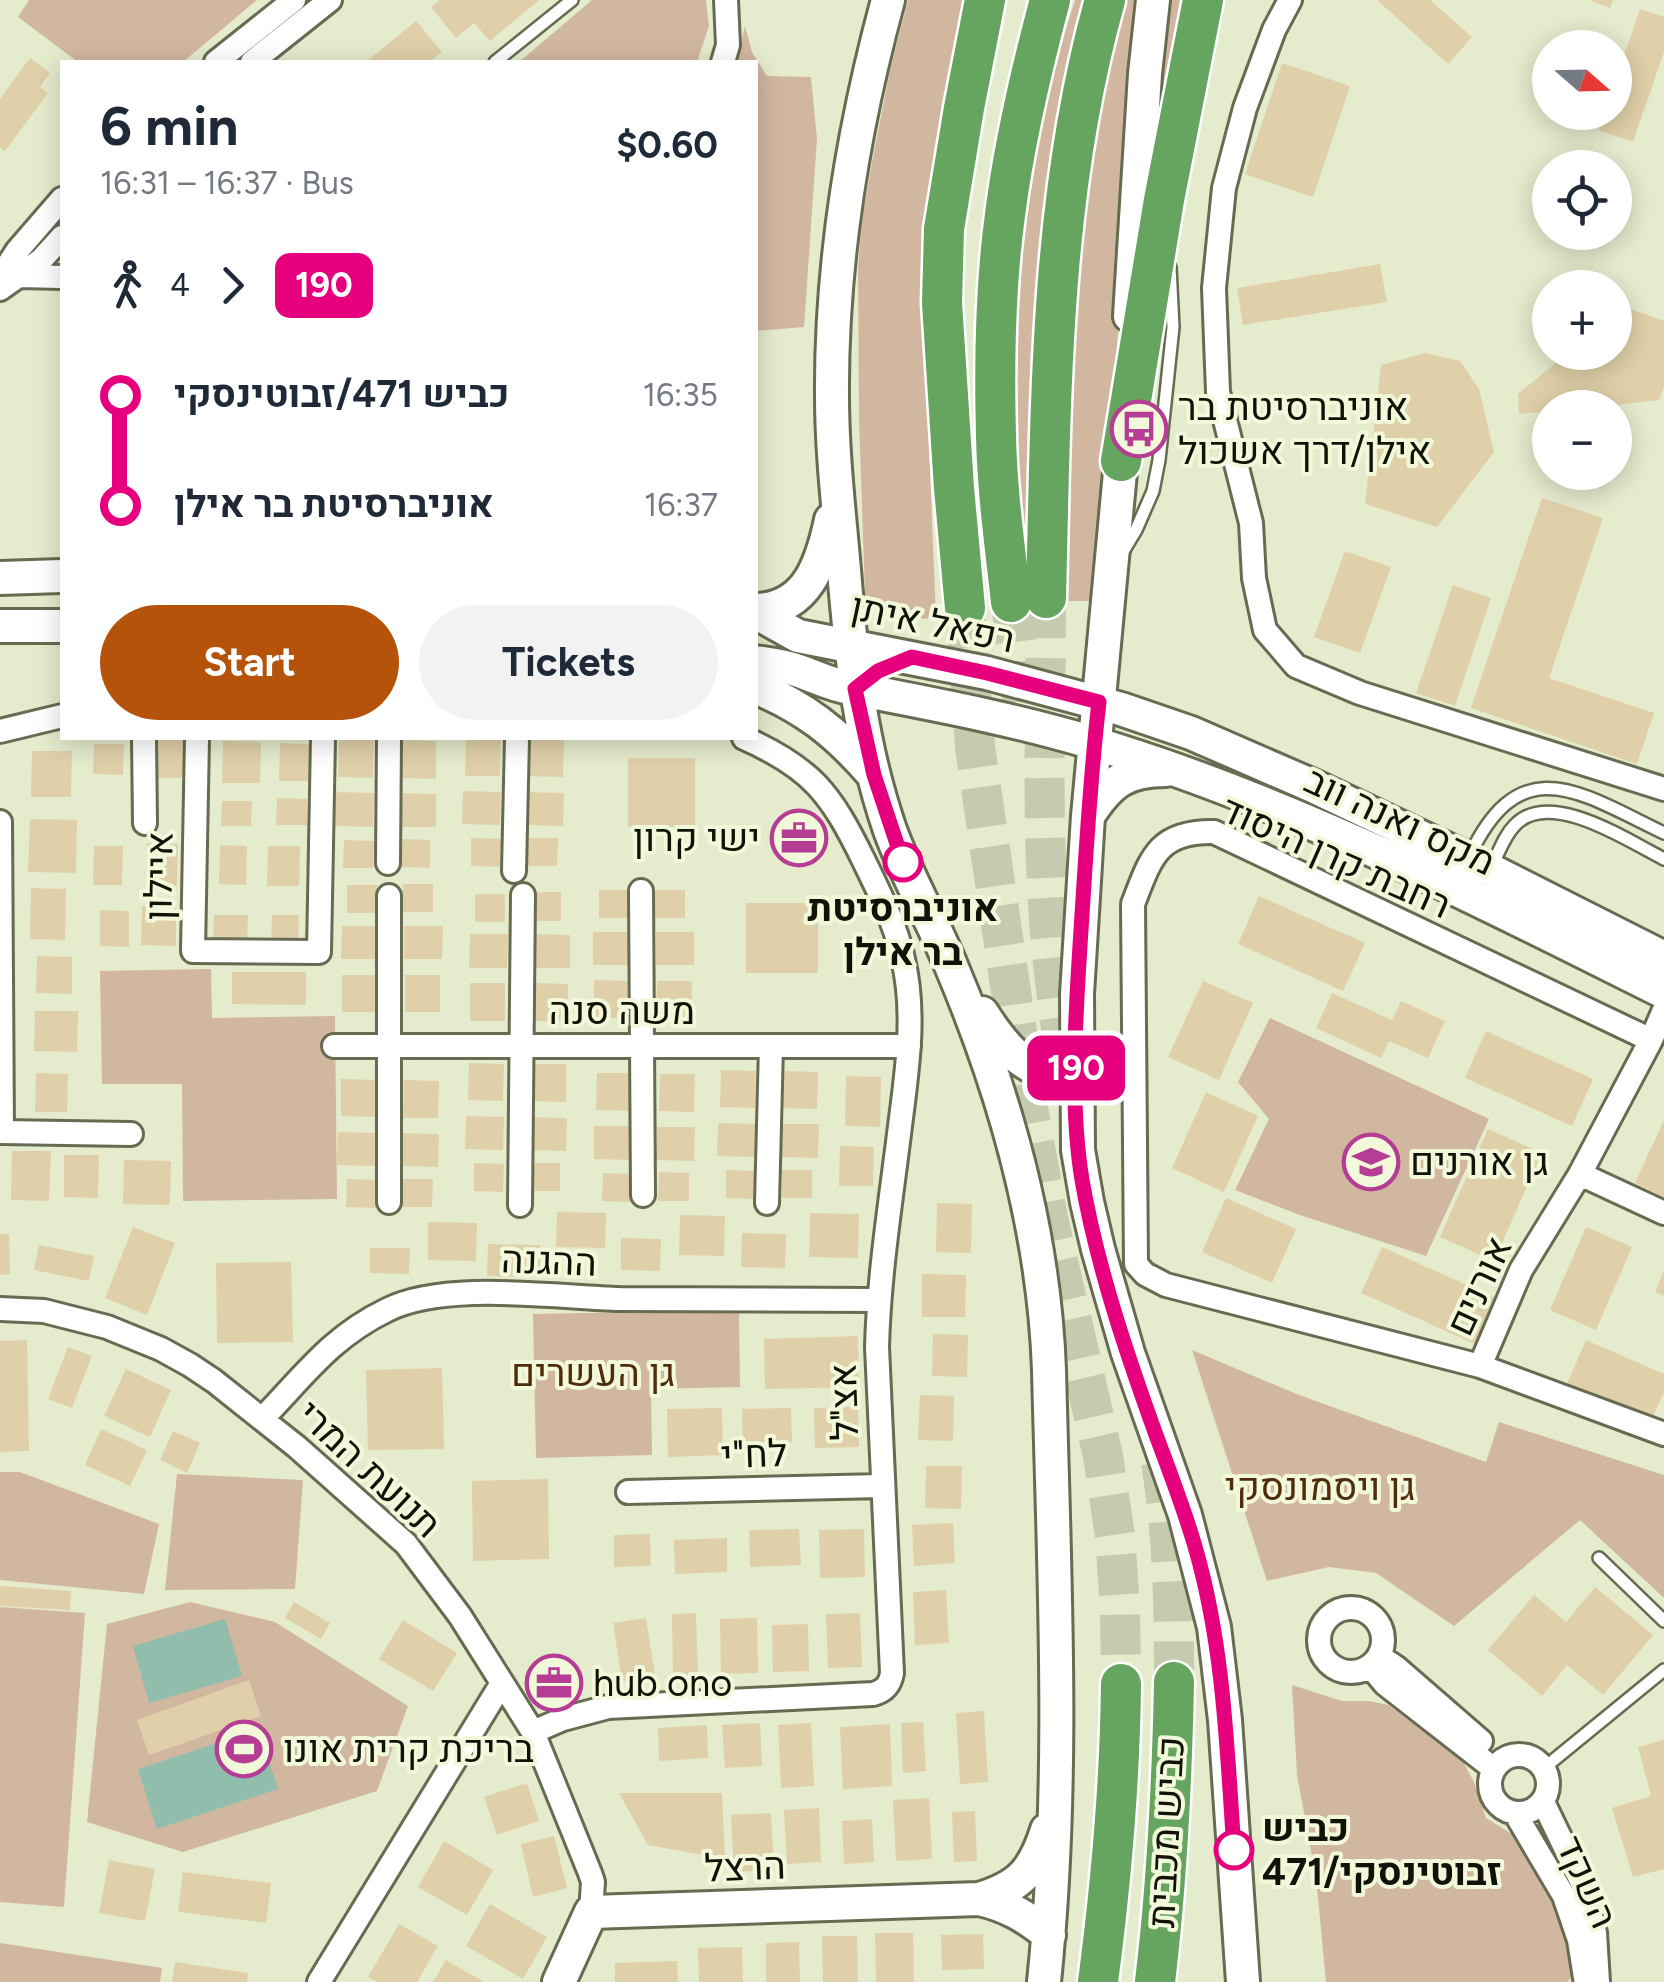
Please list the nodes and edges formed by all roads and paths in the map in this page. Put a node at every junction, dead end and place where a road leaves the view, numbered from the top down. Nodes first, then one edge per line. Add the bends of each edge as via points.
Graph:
1 (294, 0) edge
2 (330, 0) edge
3 (572, 0) edge
4 (726, 0) edge
5 (888, 0) edge
6 (985, 0) edge
7 (1009, 0) edge
8 (1050, 0) edge
9 (1106, 0) edge
10 (1153, 0) edge
11 (1203, 0) edge
12 (1290, 0) edge
13 (219, 60) edge
14 (255, 60) edge
15 (497, 60) edge
16 (724, 60) edge
17 (60, 200) edge
18 (1164, 200) junction
19 (60, 239) edge
20 (60, 276) edge
21 (6, 281) edge
22 (951, 439) junction
23 (1121, 461) junction
24 (837, 486) junction
25 (1112, 571) junction
26 (60, 576) edge
27 (0, 578) edge
28 (965, 608) tunnel mouth
29 (758, 611) edge
30 (758, 613) edge
31 (0, 626) edge
32 (60, 626) edge
33 (850, 645) junction
34 (912, 657) junction
35 (758, 663) edge
36 (758, 689) edge
37 (855, 689) junction
38 (1099, 702) junction
39 (60, 716) edge
40 (0, 731) edge
41 (144, 740) edge
42 (197, 740) edge
43 (324, 740) edge
44 (389, 740) edge
45 (516, 740) edge
46 (749, 740) edge
47 (1094, 743) junction
48 (1175, 770) junction
49 (874, 775) junction
50 (1664, 790) edge
51 (1088, 816) junction
52 (0, 822) edge
53 (145, 823) dead end
54 (1664, 834) edge
55 (1664, 859) edge
56 (388, 864) dead end
57 (1479, 865) junction
58 (514, 871) dead end
59 (640, 892) dead end
60 (1465, 894) junction
61 (522, 895) dead end
62 (389, 896) dead end
63 (1664, 958) edge
64 (952, 967) junction
65 (1664, 992) edge
66 (1664, 1010) edge
67 (1651, 1040) junction
68 (334, 1046) dead end
69 (390, 1046) junction
70 (521, 1046) junction
71 (642, 1046) junction
72 (770, 1046) junction
73 (909, 1046) junction
74 (1076, 1077) junction
75 (1, 1132) edge
76 (130, 1134) dead end
77 (1580, 1174) junction
78 (643, 1195) dead end
79 (389, 1202) dead end
80 (767, 1203) dead end
81 (520, 1205) dead end
82 (1664, 1213) edge
83 (878, 1300) junction
84 (0, 1309) edge
85 (1480, 1366) junction
86 (262, 1419) junction
87 (1664, 1434) edge
88 (882, 1486) junction
89 (628, 1492) dead end
90 (1599, 1558) dead end
91 (1664, 1621) edge
92 (1374, 1661) dead end
93 (1664, 1670) edge
94 (1174, 1682) tunnel mouth
95 (502, 1683) junction
96 (1120, 1684) tunnel mouth
97 (533, 1732) junction
98 (1497, 1765) junction
99 (1544, 1768) junction
100 (1055, 1802) junction
101 (1543, 1802) junction
102 (1515, 1813) junction
103 (979, 1899) junction
104 (591, 1912) junction
105 (1049, 1935) junction
106 (320, 1982) edge
107 (559, 1982) edge
108 (1044, 1982) edge
109 (1098, 1982) edge
110 (1155, 1982) edge
111 (1243, 1982) edge
112 (1585, 1982) edge
113 (1598, 1982) edge

1 - 13 street
2 - 14 street
3 - 15 lane
4 - 16 street
5 - 24 main road via 840,244 832,400
6 - 22 highway via 944,229
7 - 22 highway via 965,206
8 - 9 highway via 1015,154 998,287 996,438 1029,600 1063,208
10 - 23 main road
11 - 18 highway
12 - 50 street via 1245,108 1224,188 1214,288 1218,392 1252,523 1265,630 1296,666 1360,693
17 - 21 street via 27,239
18 - 23 highway
18 - 25 lane via 1173,327 1159,460 1153,491
19 - 21 street
20 - 21 street
22 - 28 highway
23 - 25 main road
24 - 29 main road via 824,550 806,586 777,608
24 - 33 main road
25 - 38 main road
26 - 27 main road
30 - 33 main road, רפאל איתן via 798,636
31 - 32 main road
33 - 34 main road, רפאל איתן
33 - 37 main road
34 - 37 main road
34 - 38 main road, רפאל איתן
35 - 37 main road
36 - 49 main road via 818,720
37 - 47 main road
37 - 49 main road
38 - 47 main road
38 - 57 main road, מקס ואנה ווב via 1253,760
39 - 40 street
41 - 53 street
42 - 43 street, איילון via 193,950 319,952
44 - 56 street
45 - 58 street
46 - 73 street, אצ"ל via 808,775 844,820 903,956
47 - 48 main road, מקס ואנה ווב
47 - 51 main road
48 - 51 main road via 1124,777
48 - 60 main road, מקס ואנה ווב via 1300,818
49 - 64 main road via 903,862
51 - 74 main road
52 - 75 street
54 - 57 lane via 1576,793 1532,790 1513,796 1486,824
55 - 57 lane via 1578,816 1542,811 1514,826
57 - 60 lane
57 - 60 lane
57 - 63 main road, מקס ואנה ווב
59 - 71 street
60 - 65 main road, מקס ואנה ווב
61 - 70 street
62 - 69 street
64 - 74 main road via 1015,1056 1034,1069
64 - 100 main road via 1012,1135 1048,1326
66 - 67 street, אורנים
67 - 77 street, אורנים
67 - 85 street, רחבת קרן היסוד via 1214,832 1168,840 1146,870 1133,904 1136,1264 1166,1285
68 - 69 street, משה סנה
69 - 70 street, משה סנה
69 - 79 street
70 - 71 street, משה סנה
70 - 81 street
71 - 72 street, משה סנה
71 - 78 street
72 - 73 street, משה סנה
72 - 80 street
73 - 83 street, אצ"ל
74 - 111 main road via 1086,1202 1214,1627
75 - 76 street
77 - 82 street
77 - 85 street, אורנים via 1521,1270
83 - 86 street, ההגנה via 422,1298 339,1339
83 - 88 street, אצ"ל
84 - 86 street, תנועת המרי via 44,1311 107,1327 176,1357
85 - 87 street, אורנים
86 - 95 street, תנועת המרי via 406,1544
88 - 89 street, לח"י
88 - 97 street, אצ"ל via 892,1672 886,1688 873,1694 608,1707
90 - 91 lane
92 - 98 street via 1385,1684
93 - 99 lane
94 - 110 highway, כביש מכבית via 1171,1814
95 - 97 street, תנועת המרי
95 - 106 street
96 - 109 highway, כביש מכבית via 1117,1804
97 - 104 street, תנועת המרי via 590,1872
98 - 99 street via 1517,1754
98 - 102 street via 1492,1795
99 - 101 street
100 - 103 main road via 1023,1878
100 - 105 main road
101 - 102 street
101 - 113 street, השקד via 1584,1887
102 - 112 street, השקד via 1564,1896
103 - 104 main road, הרצל
103 - 105 main road via 1009,1907
104 - 107 main road
105 - 108 main road

